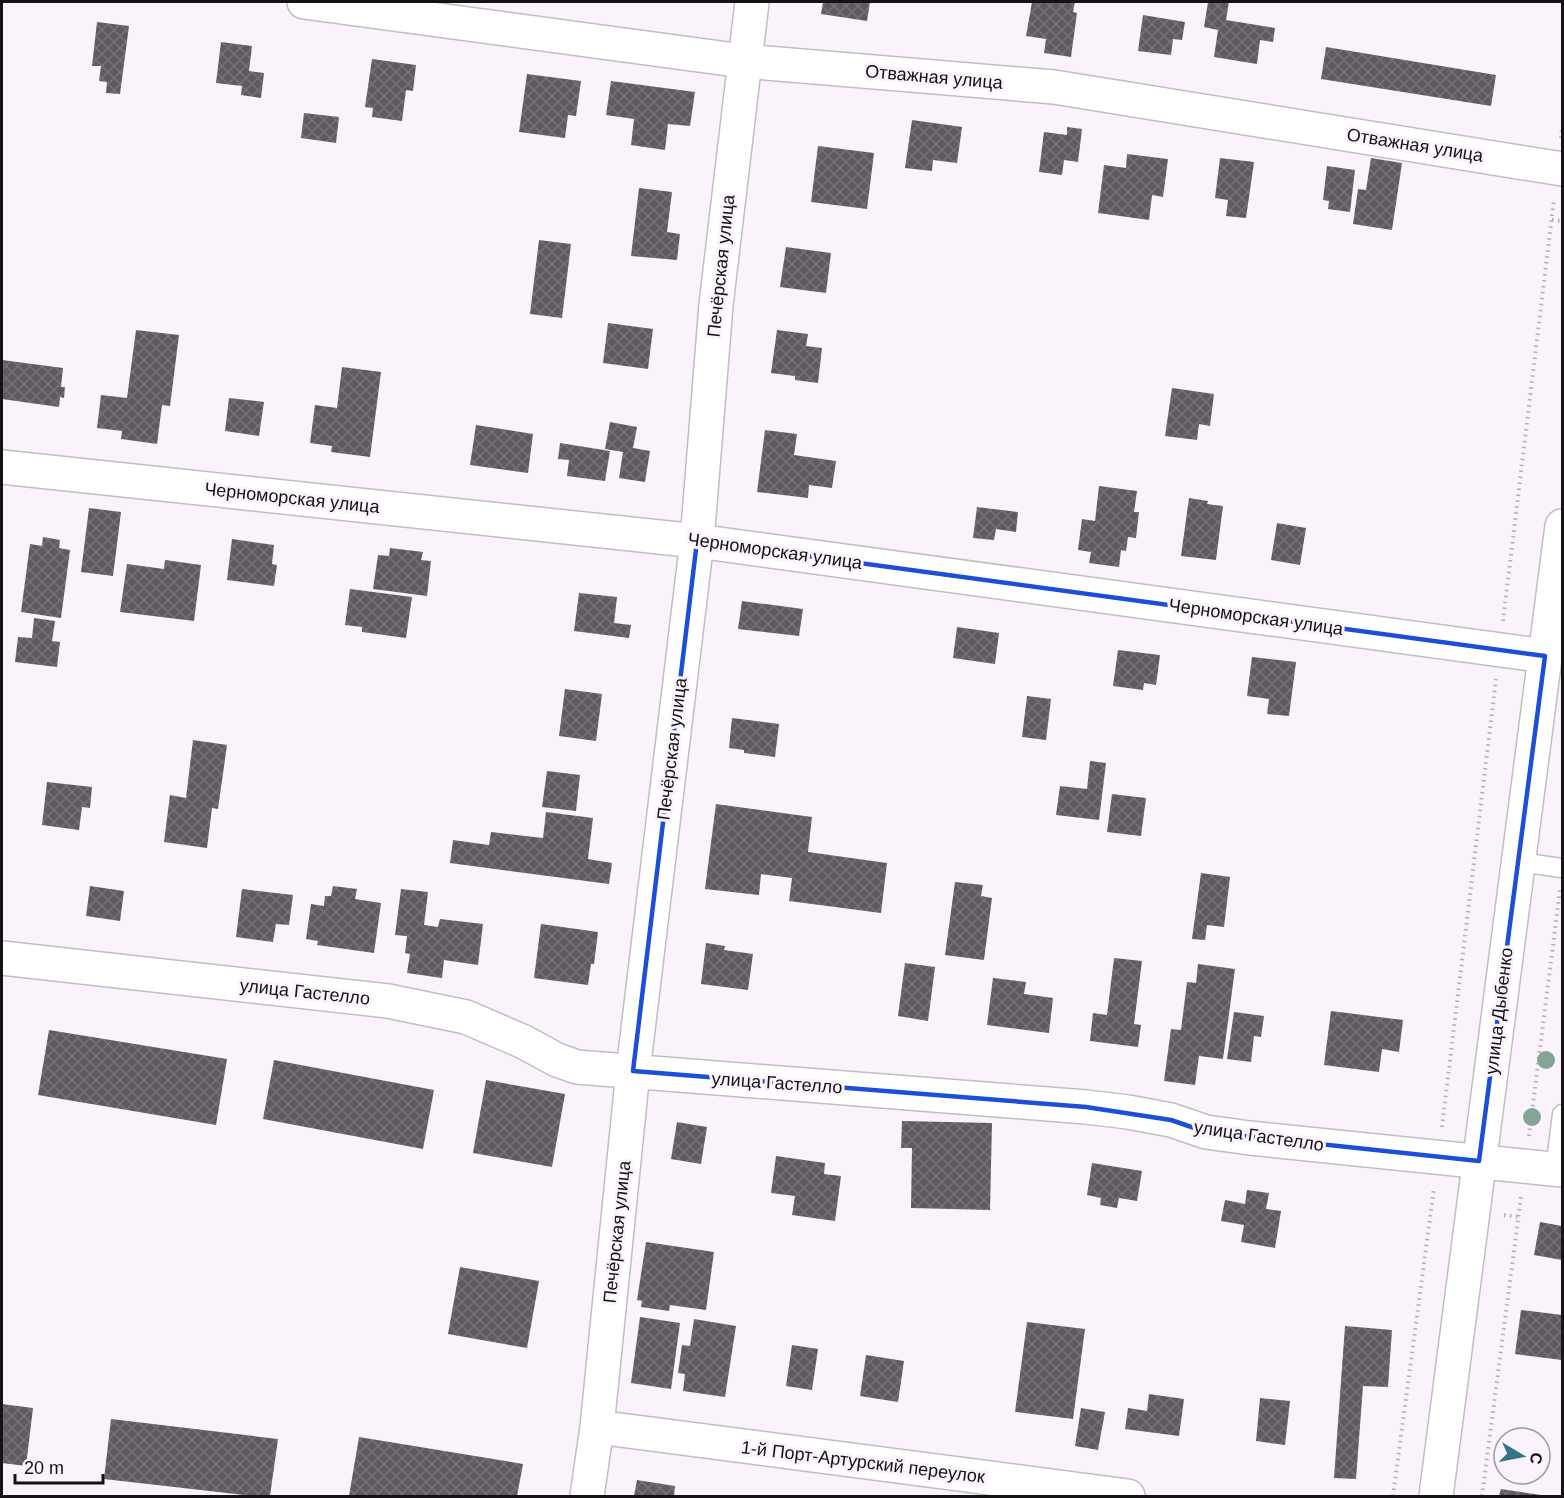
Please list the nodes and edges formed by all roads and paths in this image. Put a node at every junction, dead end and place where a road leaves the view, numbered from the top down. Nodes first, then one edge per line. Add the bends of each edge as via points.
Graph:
1 (304, 2) edge
2 (752, 2) edge
3 (743, 61) junction
4 (1563, 126) edge
5 (1560, 169) edge
6 (1552, 220) junction
7 (1563, 221) edge
8 (2, 467) edge
9 (1563, 526) edge
10 (697, 541) junction
11 (1500, 651) junction
12 (1554, 658) edge
13 (1519, 862) junction
14 (1562, 874) edge
15 (2, 958) edge
16 (633, 1071) junction
17 (1563, 1114) edge
18 (1439, 1157) junction
19 (1479, 1161) junction
20 (1548, 1169) edge
21 (597, 1427) junction
22 (587, 1497) edge
23 (1128, 1497) edge
24 (1393, 1497) edge
25 (1436, 1497) edge
26 (1482, 1497) edge

1 - 3 street, Отважная улица
2 - 3 street, Печёрская улица
3 - 5 street, Отважная улица via 1054,87
3 - 10 street, Печёрская улица via 716,305
4 - 5 path
5 - 6 path
6 - 7 path
6 - 11 path
8 - 10 street, Черноморская улица
9 - 12 street, улица Дыбенко
10 - 11 street, Черноморская улица
10 - 16 street, Печёрская улица
11 - 12 street, Черноморская улица
11 - 18 path
12 - 13 street, улица Дыбенко
13 - 14 lane
13 - 19 street, улица Дыбенко
14 - 20 path
15 - 16 street, улица Гастелло via 388,1001 466,1017 578,1067
16 - 18 street, улица Гастелло via 1086,1107 1172,1120 1206,1132
16 - 21 street, Печёрская улица
17 - 20 lane
18 - 19 street, улица Гастелло
18 - 24 path
19 - 20 street, улица Гастелло
19 - 25 street, улица Дыбенко
20 - 26 path
21 - 22 street, Печёрская улица
21 - 23 street, 1-й Порт-Артурский переулок

